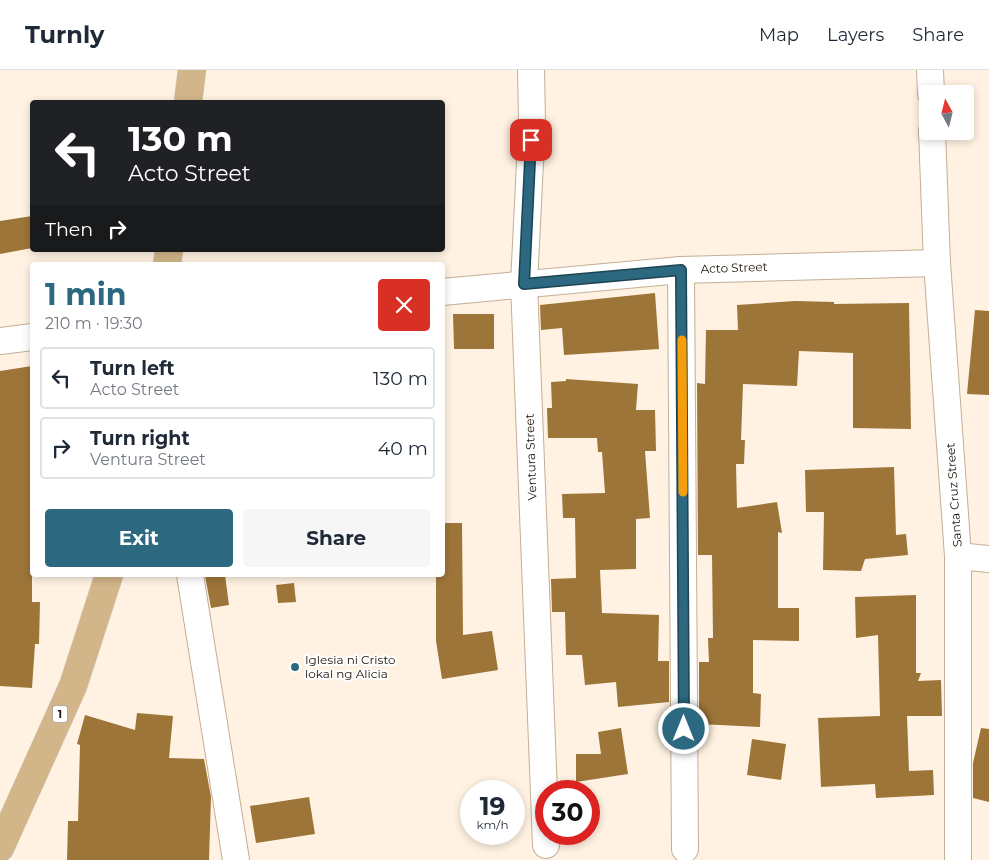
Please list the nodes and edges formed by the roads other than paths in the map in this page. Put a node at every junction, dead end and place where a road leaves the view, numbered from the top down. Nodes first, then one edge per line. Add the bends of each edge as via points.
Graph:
1 (192, 70) edge
2 (531, 70) edge
3 (930, 70) edge
4 (931, 85) edge
5 (188, 100) edge
6 (932, 140) edge
7 (937, 263) junction
8 (681, 270) junction
9 (524, 284) junction
10 (445, 292) edge
11 (30, 337) edge
12 (0, 341) edge
13 (958, 556) junction
14 (989, 560) edge
15 (108, 577) edge
16 (190, 577) edge
17 (543, 780) edge
18 (0, 848) edge
19 (685, 849) dead end
20 (236, 860) edge
21 (958, 860) edge

1 - 5 main road
2 - 9 street, Ventura Street via 532,122
3 - 4 street
6 - 7 street, Santa Cruz Street
7 - 8 street, Acto Street
7 - 13 street, Santa Cruz Street
8 - 9 street, Acto Street
8 - 19 street
9 - 10 street, Acto Street
9 - 17 street, Ventura Street
11 - 12 street
13 - 14 street
13 - 21 street, Santa Cruz Street
15 - 18 main road, 1 via 73,686
16 - 20 street

